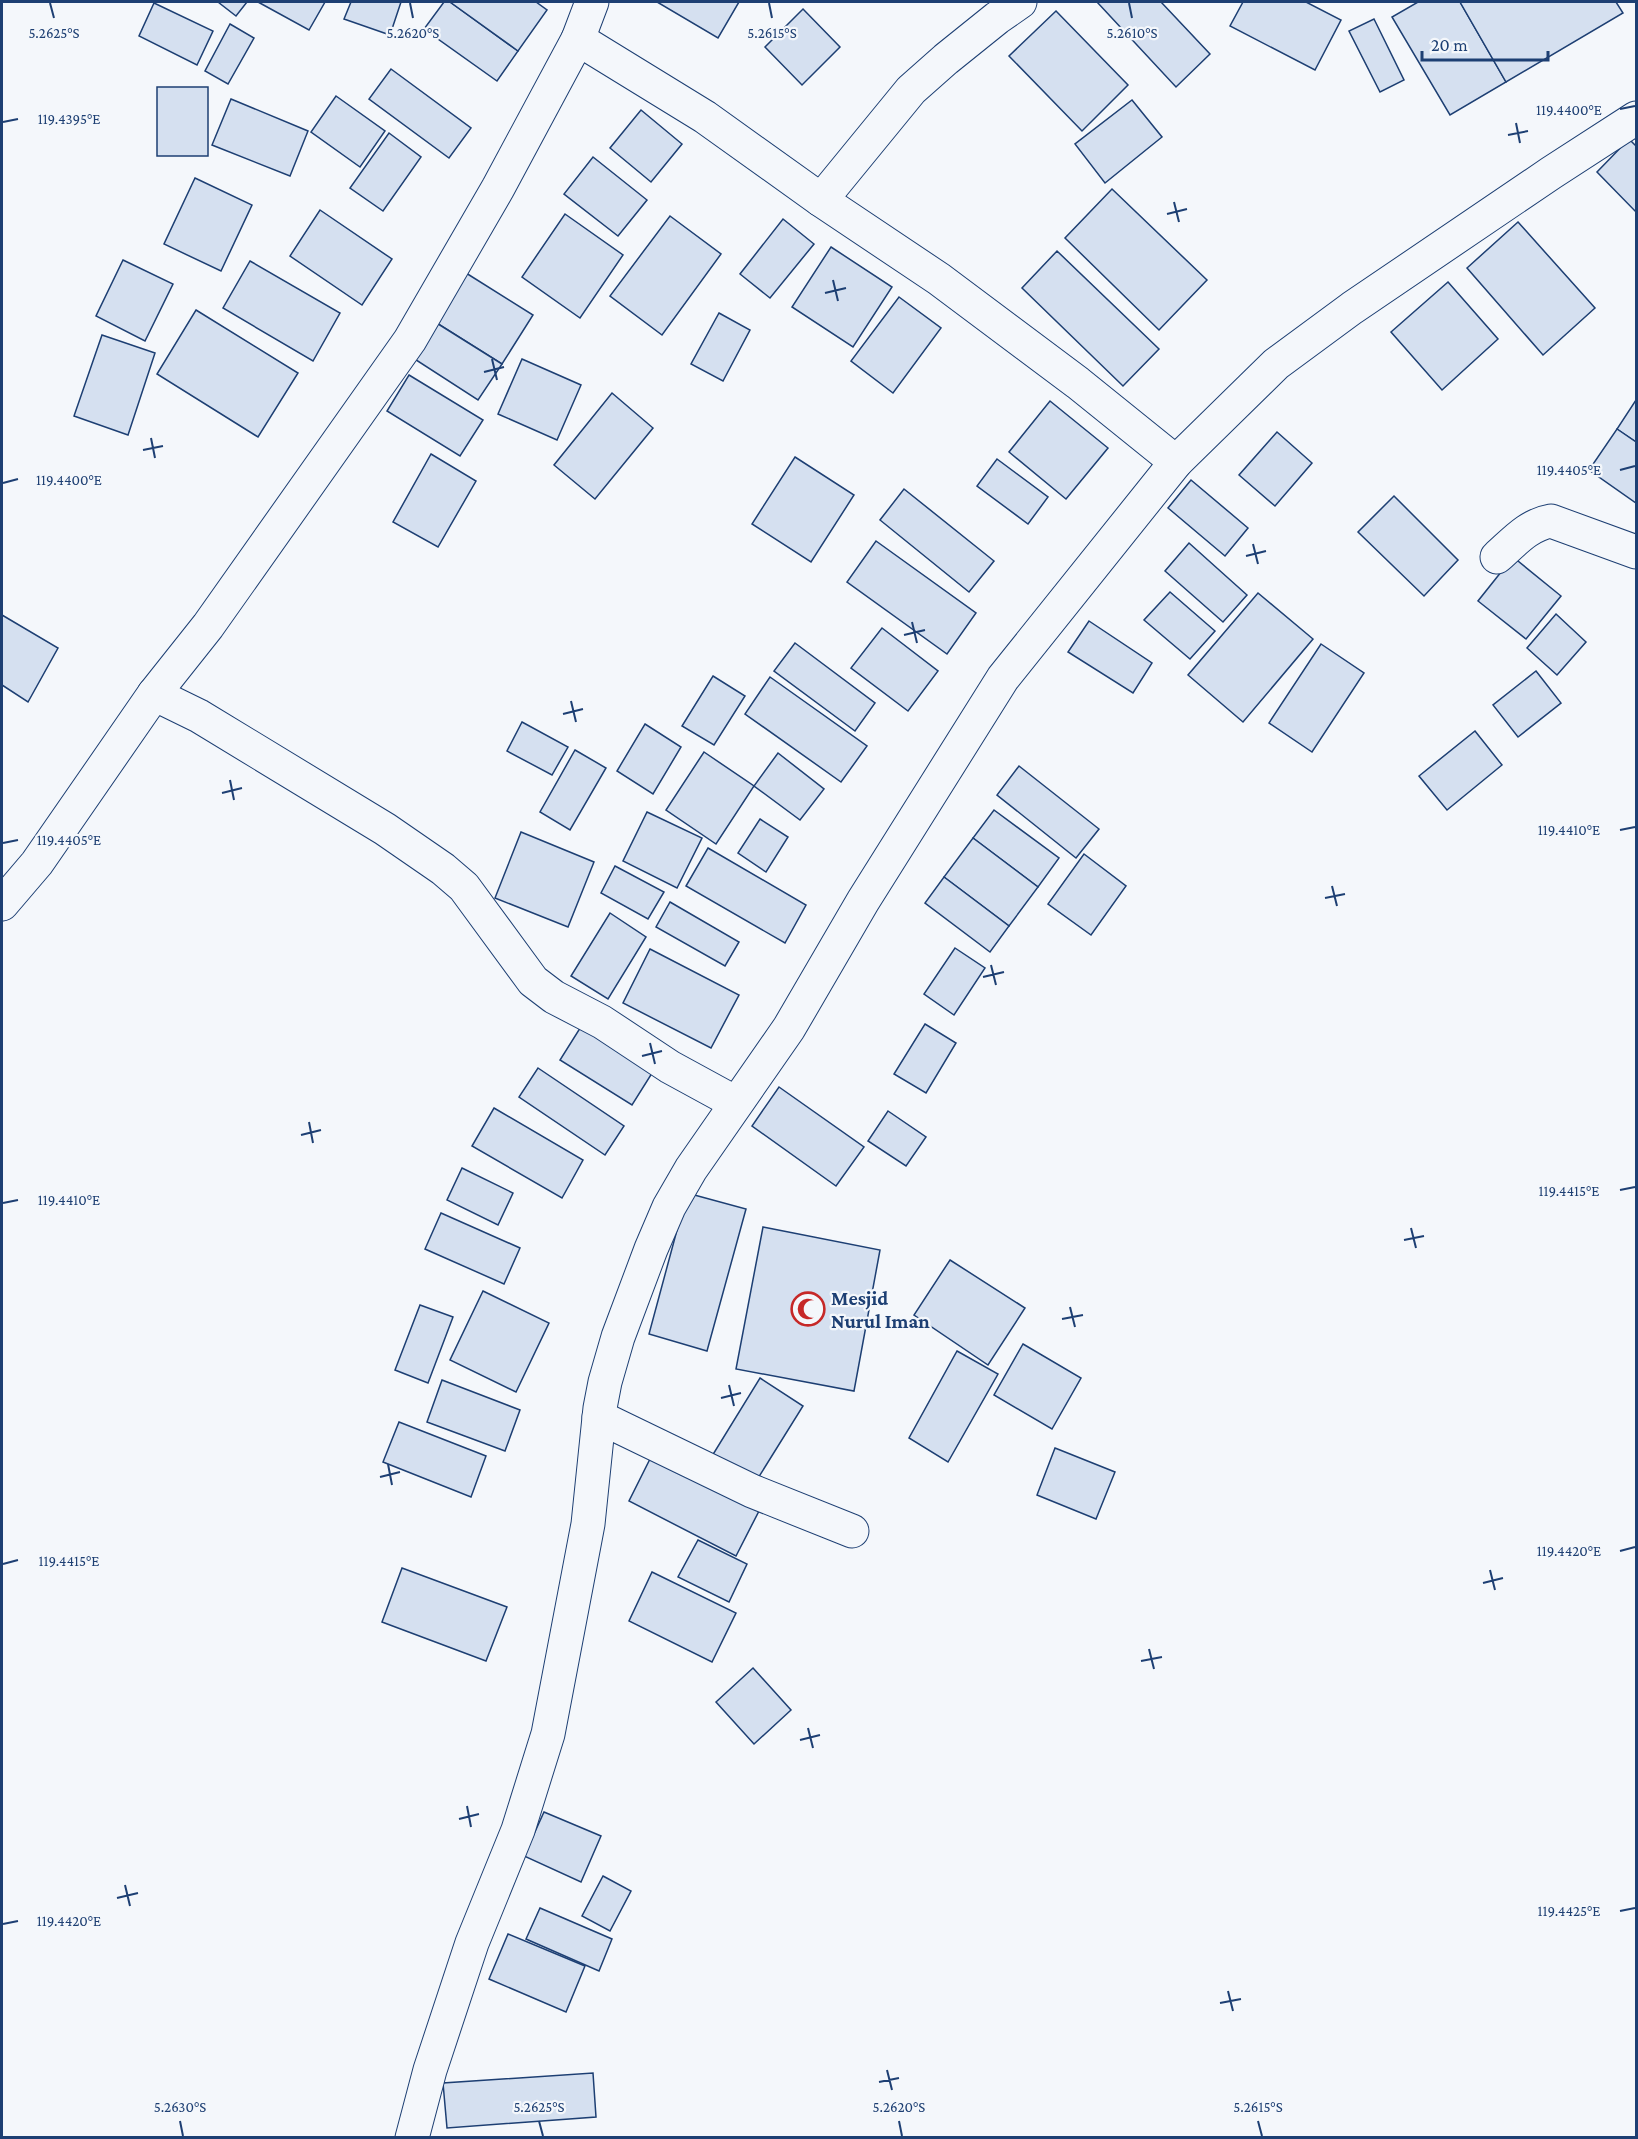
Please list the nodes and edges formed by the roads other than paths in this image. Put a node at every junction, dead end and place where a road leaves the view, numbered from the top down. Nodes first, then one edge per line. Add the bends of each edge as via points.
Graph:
1 (592, 2) edge
2 (1020, 2) edge
3 (578, 39) junction
4 (1636, 118) edge
5 (821, 200) junction
6 (1176, 462) junction
7 (1636, 552) edge
8 (1497, 557) dead end
9 (154, 694) junction
10 (2, 904) edge
11 (736, 1104) junction
12 (599, 1417) junction
13 (852, 1531) dead end
14 (412, 2138) edge

1 - 3 street
2 - 5 street via 911,90
3 - 5 street via 705,117
3 - 9 street via 410,340 208,626
4 - 6 street via 1352,308 1276,364
5 - 6 street via 939,279
6 - 11 street via 1003,678 863,901 789,1028
7 - 8 street via 1551,521 1538,523
9 - 10 street via 37,863
9 - 11 street via 199,716 444,869 464,887 540,987
11 - 12 street via 669,1207 618,1337
12 - 13 street via 752,1491
12 - 14 street via 588,1524 548,1734 518,1830 472,1943

